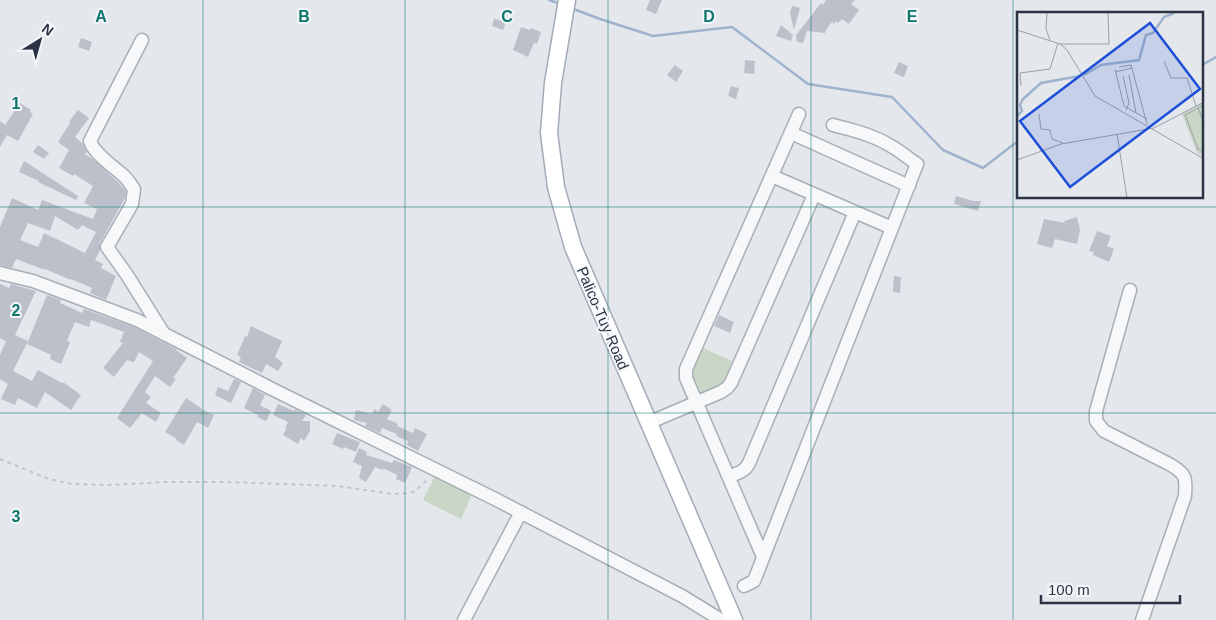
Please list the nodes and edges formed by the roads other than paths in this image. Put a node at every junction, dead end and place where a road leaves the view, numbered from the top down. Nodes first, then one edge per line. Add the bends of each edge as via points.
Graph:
1 (567, 0) edge
2 (142, 40) dead end
3 (799, 114) dead end
4 (832, 125) dead end
5 (791, 133) junction
6 (772, 176) junction
7 (908, 186) junction
8 (814, 194) junction
9 (855, 212) junction
10 (892, 228) junction
11 (0, 273) edge
12 (1130, 290) dead end
13 (164, 334) junction
14 (696, 403) junction
15 (648, 423) junction
16 (728, 477) junction
17 (521, 512) junction
18 (763, 557) junction
19 (744, 586) dead end
20 (464, 620) edge
21 (721, 620) edge
22 (734, 620) edge
23 (1142, 620) edge

1 - 15 main road, Palico-Tuy Road via 553,84 549,134 556,187 572,247
2 - 13 street via 90,141 134,189 132,204 107,247
3 - 5 street
4 - 7 street via 876,138 917,164
5 - 6 street
5 - 7 street
6 - 8 street
6 - 14 street via 686,368 686,378
7 - 10 street
8 - 9 street
8 - 14 street via 731,383 722,392
9 - 10 street
9 - 16 street via 747,468
10 - 18 street
11 - 13 street via 33,281 137,320
12 - 23 street via 1096,411 1096,421 1104,431 1171,465 1186,478 1186,496
13 - 17 street
14 - 15 street
14 - 16 street
15 - 22 main road, Palico-Tuy Road
16 - 18 street
17 - 20 street
17 - 21 street via 682,596
18 - 19 street via 754,581

